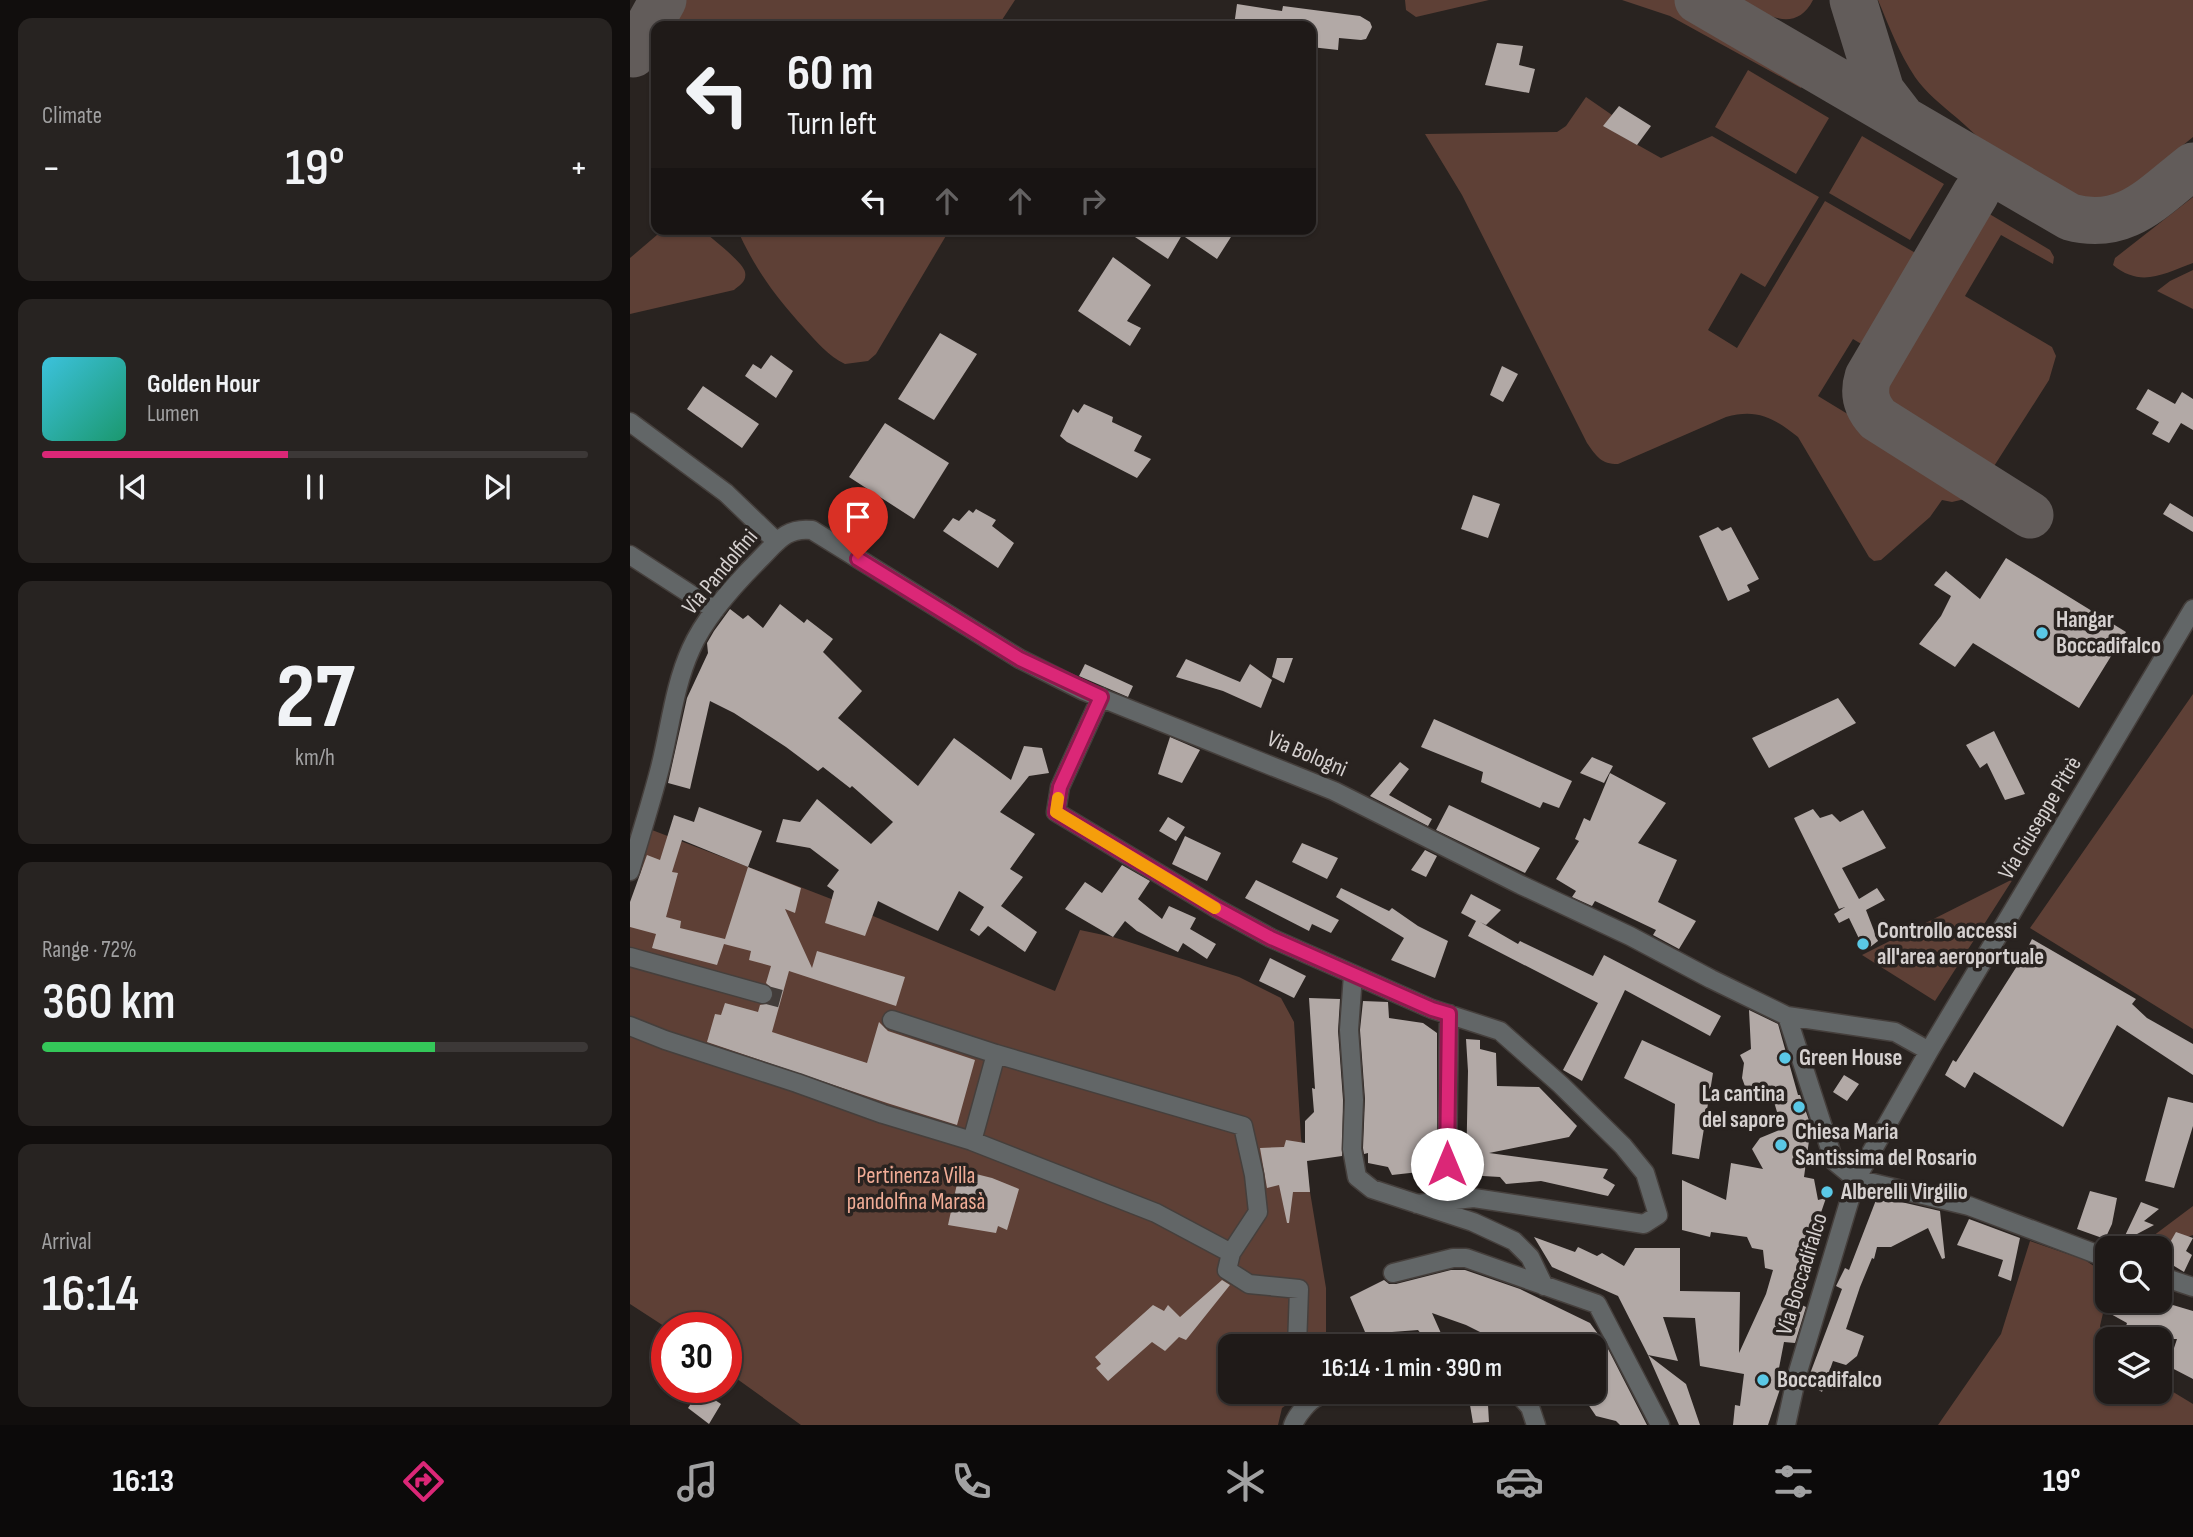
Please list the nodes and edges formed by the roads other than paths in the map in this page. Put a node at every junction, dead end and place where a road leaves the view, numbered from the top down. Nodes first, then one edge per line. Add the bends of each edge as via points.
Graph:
1 (630, 422) edge
2 (812, 530) joint
3 (777, 542) junction
4 (630, 555) edge
5 (2193, 609) edge
6 (715, 610) junction
7 (1101, 697) junction
8 (630, 872) edge
9 (630, 957) edge
10 (1353, 975) junction
11 (763, 994) tunnel mouth
12 (1449, 1014) junction
13 (1787, 1016) junction
14 (892, 1020) dead end
15 (630, 1026) edge
16 (1928, 1051) junction
17 (996, 1054) junction
18 (972, 1141) junction
19 (1447, 1164) dead end
20 (1856, 1179) junction
21 (1417, 1204) junction
22 (1231, 1253) junction
23 (2095, 1253) edge
24 (1393, 1273) dead end
25 (2172, 1280) edge
26 (1544, 1286) junction
27 (2193, 1287) edge
28 (1297, 1334) edge
29 (1310, 1404) edge
30 (1527, 1404) edge
31 (1293, 1425) edge
32 (1536, 1425) edge
33 (1660, 1425) edge
34 (1786, 1425) edge

1 - 3 street via 726,494
2 - 3 street, Via Pandolfini via 792,530
2 - 7 street, Via Bologni via 1020,659
3 - 6 street, Via Pandolfini
4 - 6 street
5 - 16 street, Via Giuseppe Pitrè
6 - 8 street, Via Pandolfini via 691,648
7 - 10 street via 1060,787 1056,812 1227,914
7 - 13 street, Via Bologni via 1334,791
9 - 11 street
10 - 12 street
10 - 21 street via 1349,1030 1357,1177 1372,1189
12 - 19 street
12 - 21 street via 1500,1031 1561,1085 1645,1172 1658,1215 1644,1224 1474,1198
13 - 16 street, Via Bologni via 1895,1032
13 - 20 street via 1834,1161
14 - 17 street
15 - 18 street
16 - 20 street, Via Giuseppe Pitrè
17 - 18 street
17 - 22 street via 1243,1126 1258,1212
18 - 22 street via 1156,1213
20 - 23 street via 1969,1206
20 - 34 street, Via Boccadifalco
21 - 26 street via 1514,1241 1530,1257
22 - 28 street via 1227,1270 1249,1283 1299,1289
24 - 26 street via 1466,1258
25 - 27 street
26 - 33 street via 1597,1304
29 - 31 street
30 - 32 street

